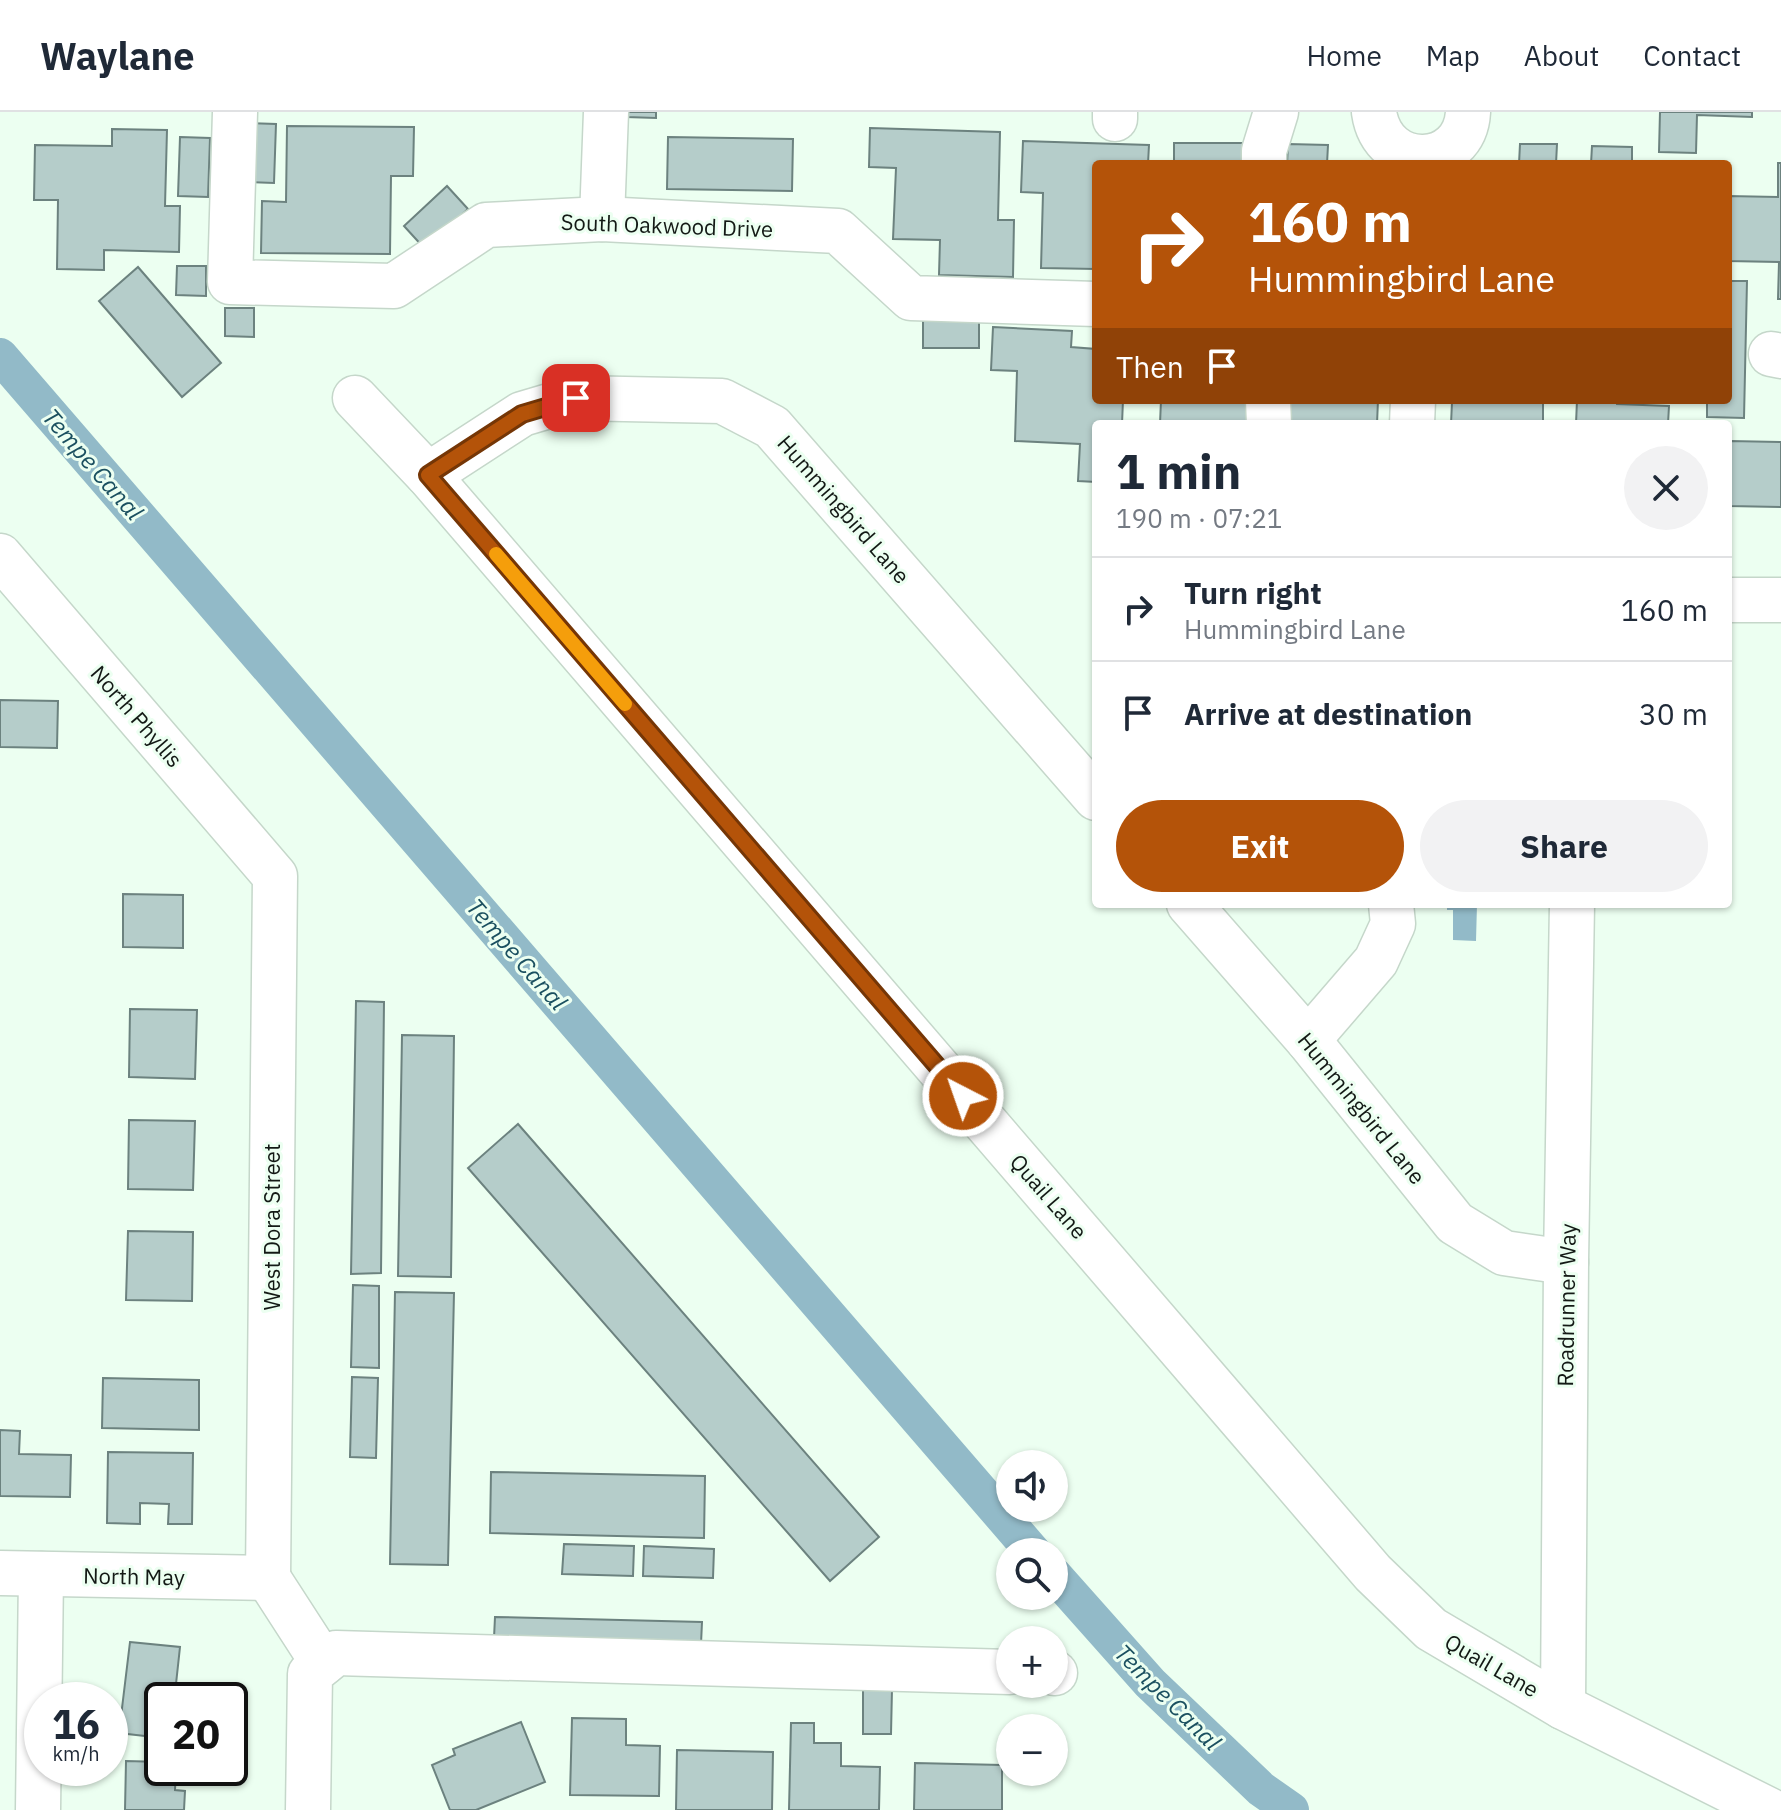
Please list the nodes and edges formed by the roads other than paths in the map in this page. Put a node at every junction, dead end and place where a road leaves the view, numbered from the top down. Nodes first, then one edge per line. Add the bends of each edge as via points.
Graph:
1 (235, 112) edge
2 (606, 112) edge
3 (1276, 112) edge
4 (1374, 112) edge
5 (1468, 112) edge
6 (1264, 160) edge
7 (1415, 160) edge
8 (1420, 160) edge
9 (602, 219) junction
10 (1092, 304) edge
11 (355, 398) dead end
12 (428, 475) junction
13 (0, 556) edge
14 (1732, 600) edge
15 (1781, 600) edge
16 (1092, 793) edge
17 (275, 876) joint
18 (1192, 908) edge
19 (1391, 908) edge
20 (1572, 908) edge
21 (1308, 1040) junction
22 (1566, 1262) junction
23 (21, 1574) edge
24 (268, 1578) junction
25 (323, 1663) junction
26 (996, 1672) edge
27 (1563, 1707) junction
28 (38, 1810) edge
29 (308, 1810) edge
30 (1769, 1810) edge

1 - 9 street, South Oakwood Drive via 230,282 394,286 486,225
2 - 9 street
3 - 6 street
4 - 7 street via 1382,137
5 - 8 street via 1455,143
9 - 10 street, South Oakwood Drive via 838,231 911,298
11 - 12 street, Quail Lane
12 - 16 street, Hummingbird Lane via 522,414 576,398 722,401 772,427
12 - 27 street, Quail Lane via 1373,1573 1431,1629
13 - 17 street, North Phyllis
14 - 15 street
17 - 24 street, West Dora Street
18 - 21 street, Hummingbird Lane
19 - 21 street via 1393,924 1376,961
20 - 22 street, Roadrunner Way
21 - 22 street, Hummingbird Lane via 1455,1223 1504,1253
22 - 27 street, Roadrunner Way
23 - 24 street, North May
23 - 28 street
24 - 25 street
25 - 26 street via 336,1653
25 - 29 street via 310,1674
27 - 30 street, Quail Lane

